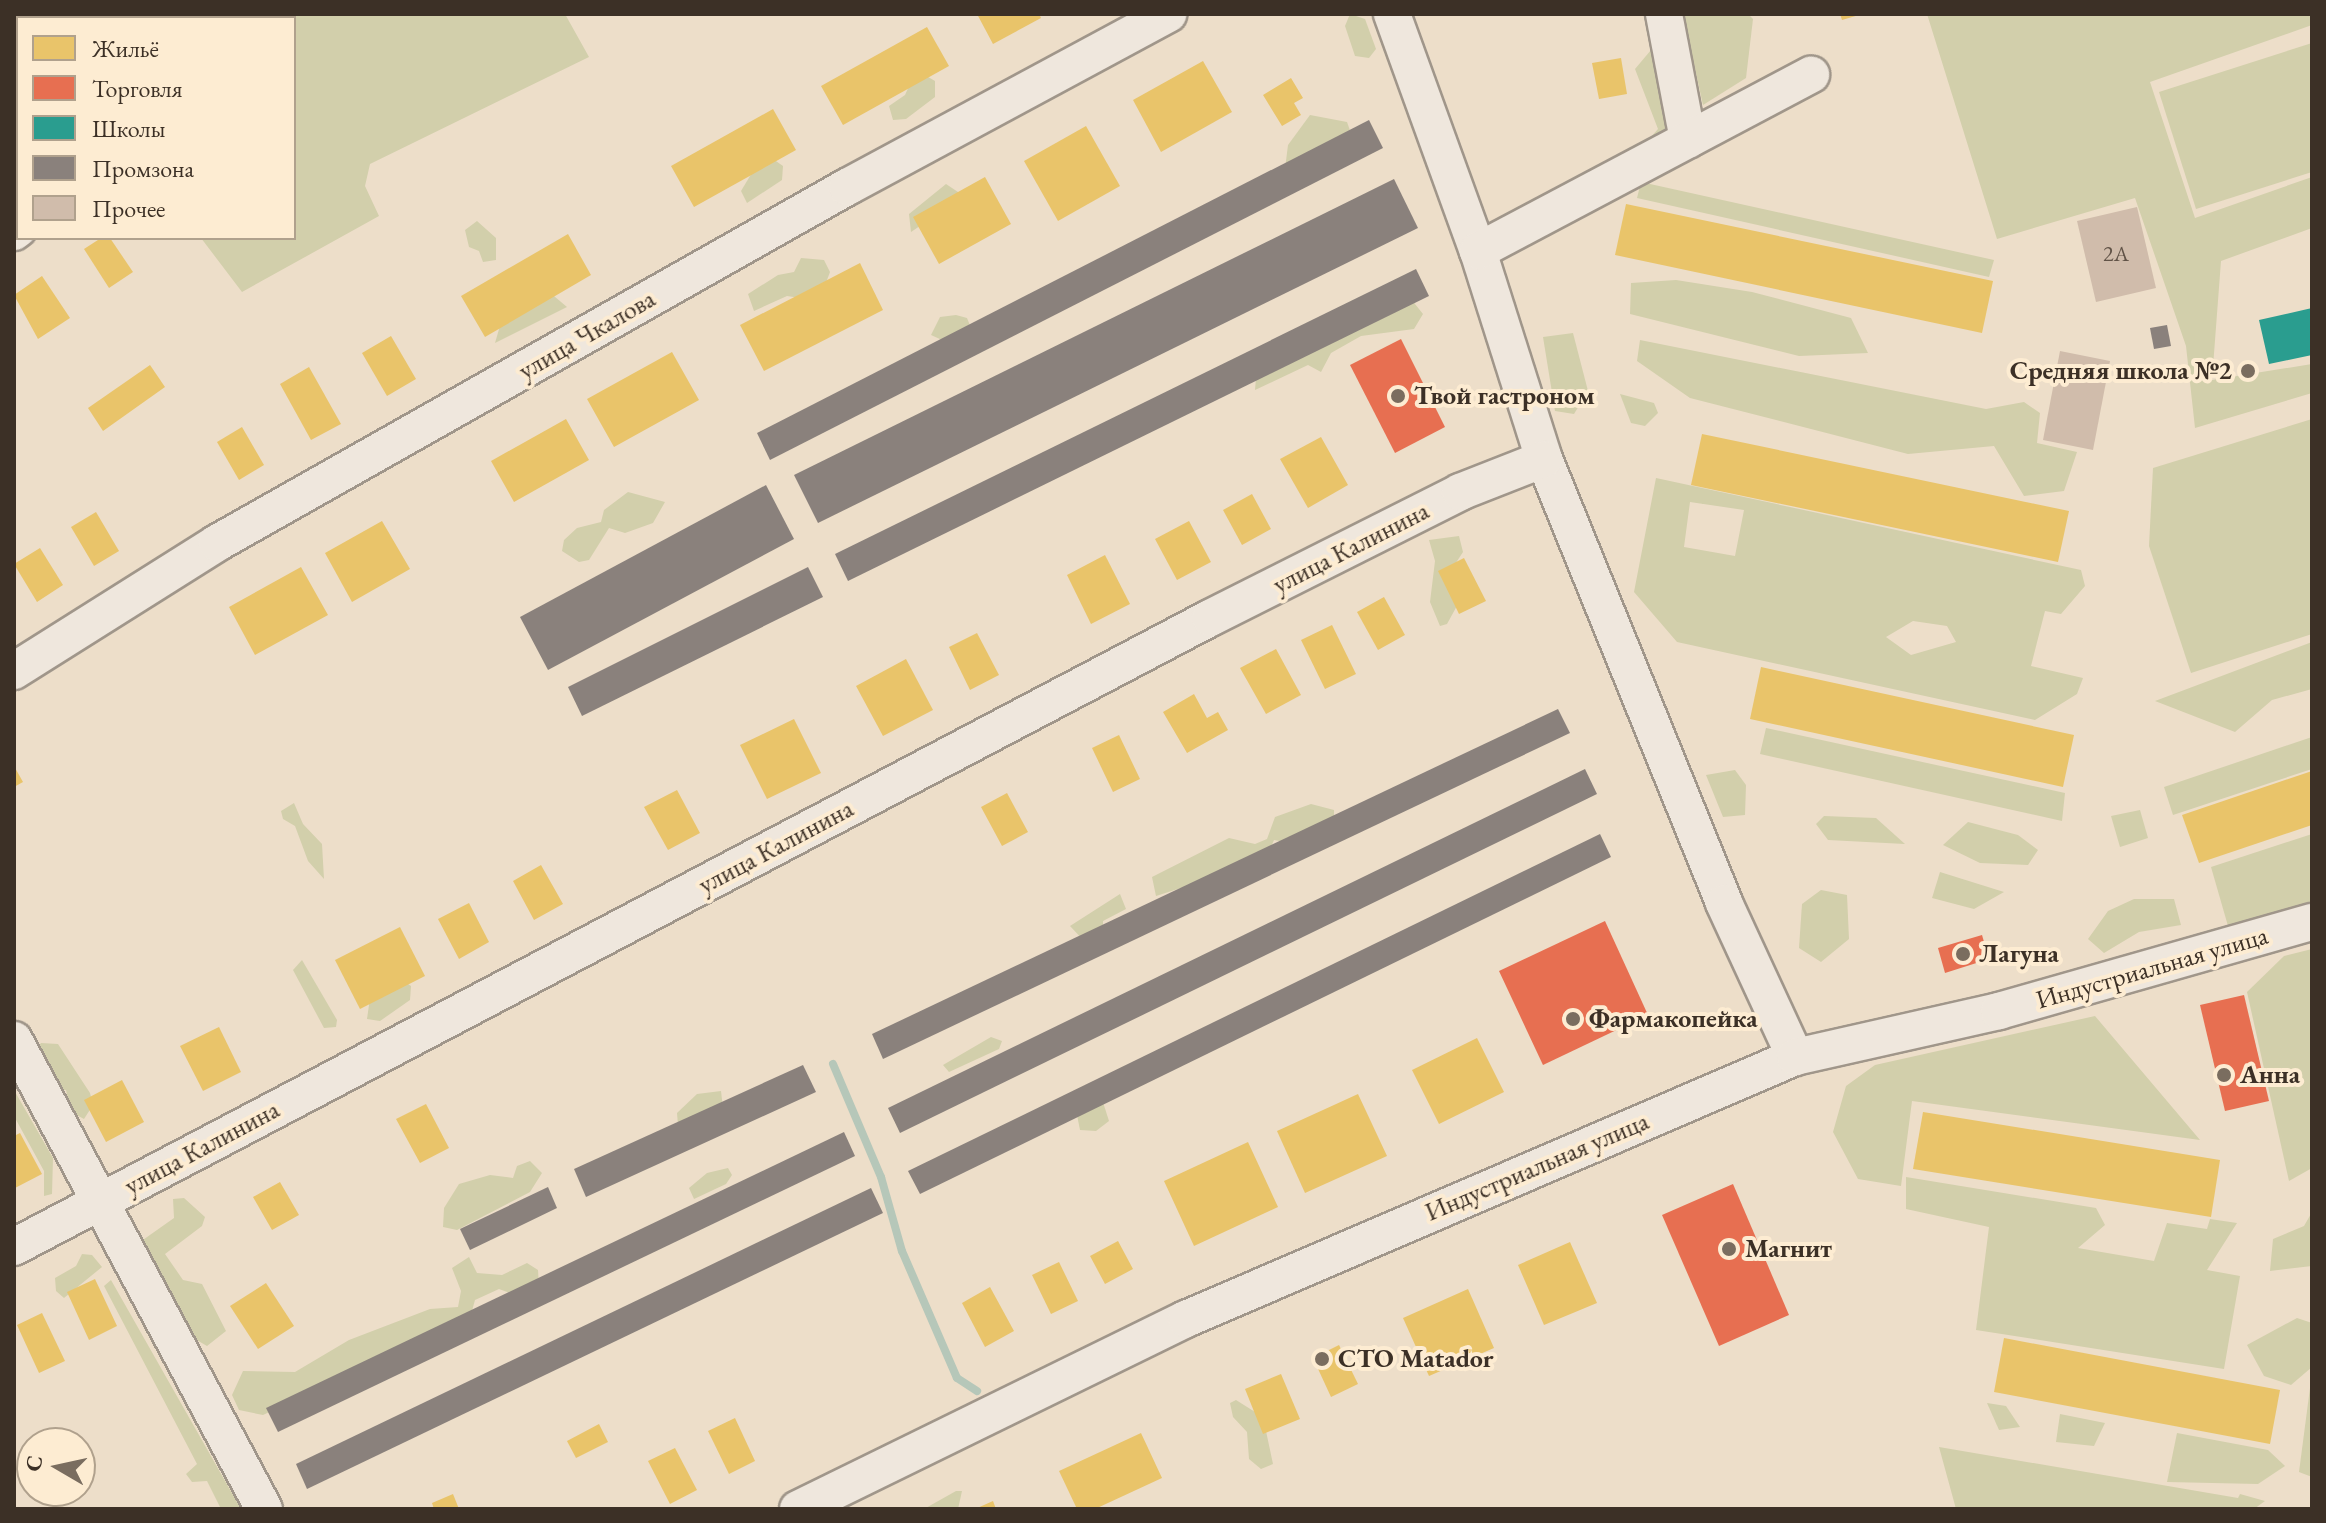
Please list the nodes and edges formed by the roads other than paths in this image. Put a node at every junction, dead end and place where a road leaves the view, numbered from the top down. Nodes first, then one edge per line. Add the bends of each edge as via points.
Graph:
1 (1168, 14) edge
2 (1392, 14) edge
3 (1664, 14) edge
4 (1811, 75) dead end
5 (1688, 140) junction
6 (1478, 251) junction
7 (1544, 459) junction
8 (14, 671) edge
9 (2312, 922) edge
10 (14, 1040) edge
11 (1795, 1057) junction
12 (97, 1203) junction
13 (14, 1247) edge
14 (264, 1509) edge
15 (798, 1509) edge

1 - 8 street, улица Чкалова via 847,187 217,543
2 - 6 street
3 - 5 street
4 - 5 street
5 - 6 street
6 - 7 street
7 - 11 street via 1724,903
7 - 12 street, улица Калинина via 1460,492 1210,618
9 - 11 street, Индустриальная улица via 1999,1011
10 - 12 street
11 - 15 street, Индустриальная улица via 1186,1319
12 - 13 street, улица Калинина
12 - 14 street

